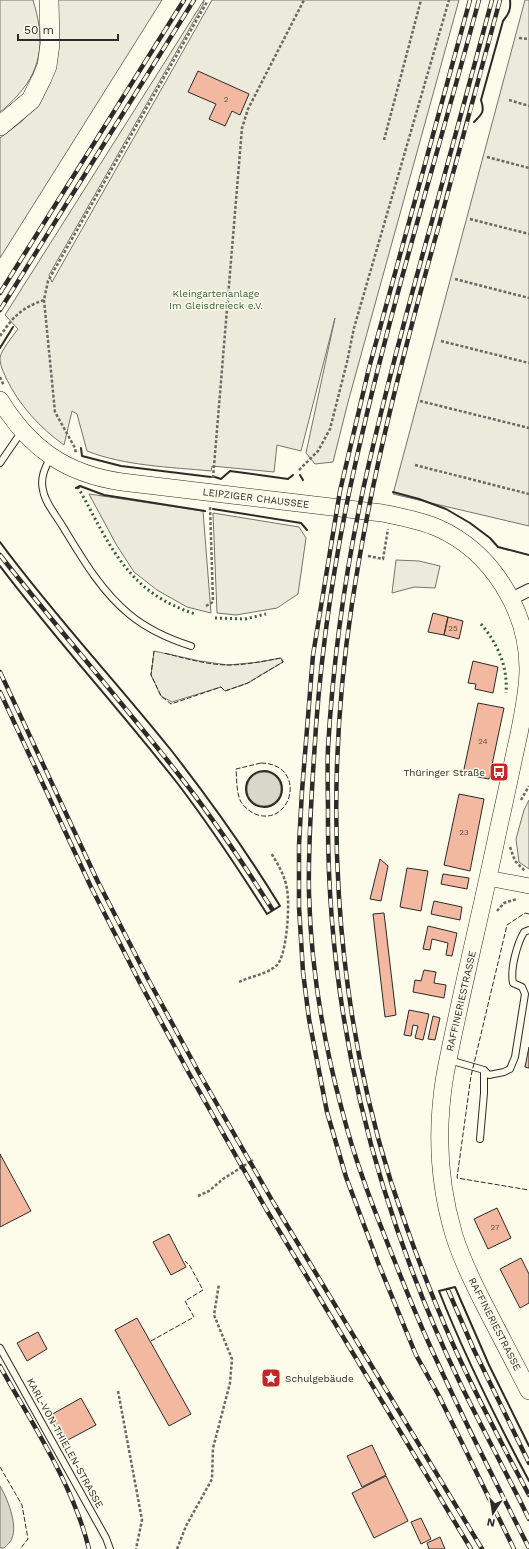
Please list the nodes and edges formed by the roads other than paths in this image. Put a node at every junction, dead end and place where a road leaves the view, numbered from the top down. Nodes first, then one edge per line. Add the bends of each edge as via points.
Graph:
1 (41, 0) edge
2 (49, 0) edge
3 (49, 22) junction
4 (0, 126) edge
5 (3, 395) edge
6 (22, 432) junction
7 (51, 456) junction
8 (0, 464) edge
9 (529, 590) edge
10 (511, 599) junction
11 (191, 646) dead end
12 (488, 878) junction
13 (529, 886) edge
14 (529, 930) edge
15 (448, 1060) junction
16 (484, 1070) junction
17 (480, 1139) dead end
18 (0, 1348) edge
19 (529, 1391) edge
20 (110, 1549) edge

1 - 3 main road
2 - 3 main road
3 - 4 main road via 50,44 47,66 42,78 31,100
5 - 6 main road, LEIPZIGER CHAUSSEE via 10,416
6 - 7 main road, LEIPZIGER CHAUSSEE
6 - 8 lane
7 - 10 main road, LEIPZIGER CHAUSSEE via 76,470 105,479 382,513 418,521 439,528 469,547 499,578
7 - 11 lane via 43,473 46,500 94,575 130,615 156,632
9 - 10 street
10 - 12 main road, RAFFINERIESTRASSE via 526,645 528,684
12 - 13 street
12 - 15 main road, RAFFINERIESTRASSE
14 - 16 lane via 519,939 512,976 513,983 522,988 525,994 515,1056 510,1068 504,1072 489,1075
15 - 16 lane
15 - 19 main road, RAFFINERIESTRASSE via 441,1097 439,1142 443,1192 448,1214 456,1242 474,1284
16 - 17 lane
18 - 20 lane, KARL-VON-THIELEN-STRASSE

